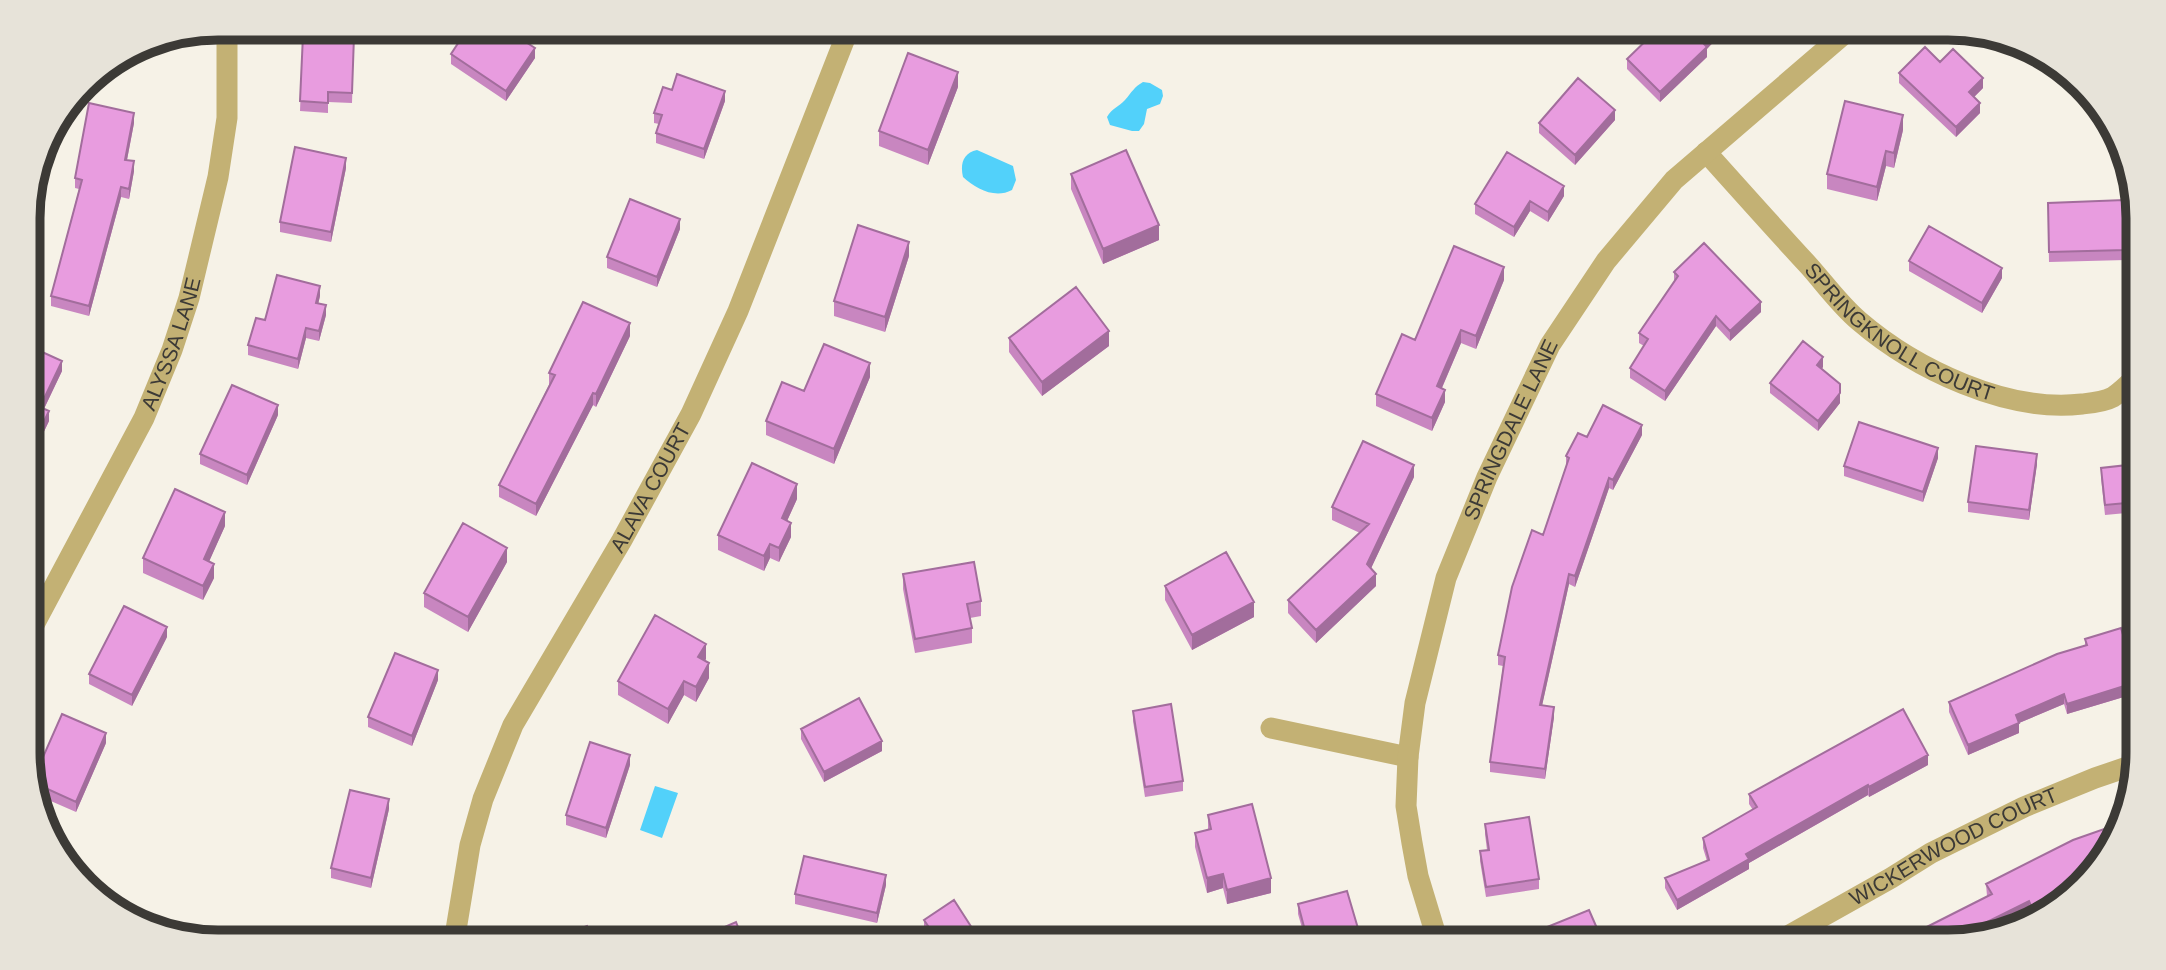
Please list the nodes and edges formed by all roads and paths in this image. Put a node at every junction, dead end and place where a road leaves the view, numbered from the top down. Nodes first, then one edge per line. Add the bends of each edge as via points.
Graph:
1 (227, 40) edge
2 (844, 40) edge
3 (1837, 40) edge
4 (1706, 152) junction
5 (2126, 385) edge
6 (40, 613) edge
7 (1271, 728) dead end
8 (1408, 757) junction
9 (2125, 768) edge
10 (1434, 929) edge
11 (1800, 929) edge
12 (456, 930) edge

1 - 6 street, ALYSSA LANE via 225,130 189,298 144,418
2 - 12 street, ALAVA COURT via 738,311 696,403 628,531 513,725 470,845
3 - 4 street, SPRINGDALE LANE
4 - 5 street, SPRINGKNOLL COURT via 1857,319 1925,366 1980,389 2037,404 2097,402
4 - 8 street, SPRINGDALE LANE via 1674,180 1606,261 1550,345 1446,578 1415,703
7 - 8 street
8 - 10 street, SPRINGDALE LANE via 1406,806 1418,876
9 - 11 street, WICKERWOOD COURT via 2024,807 1931,853

